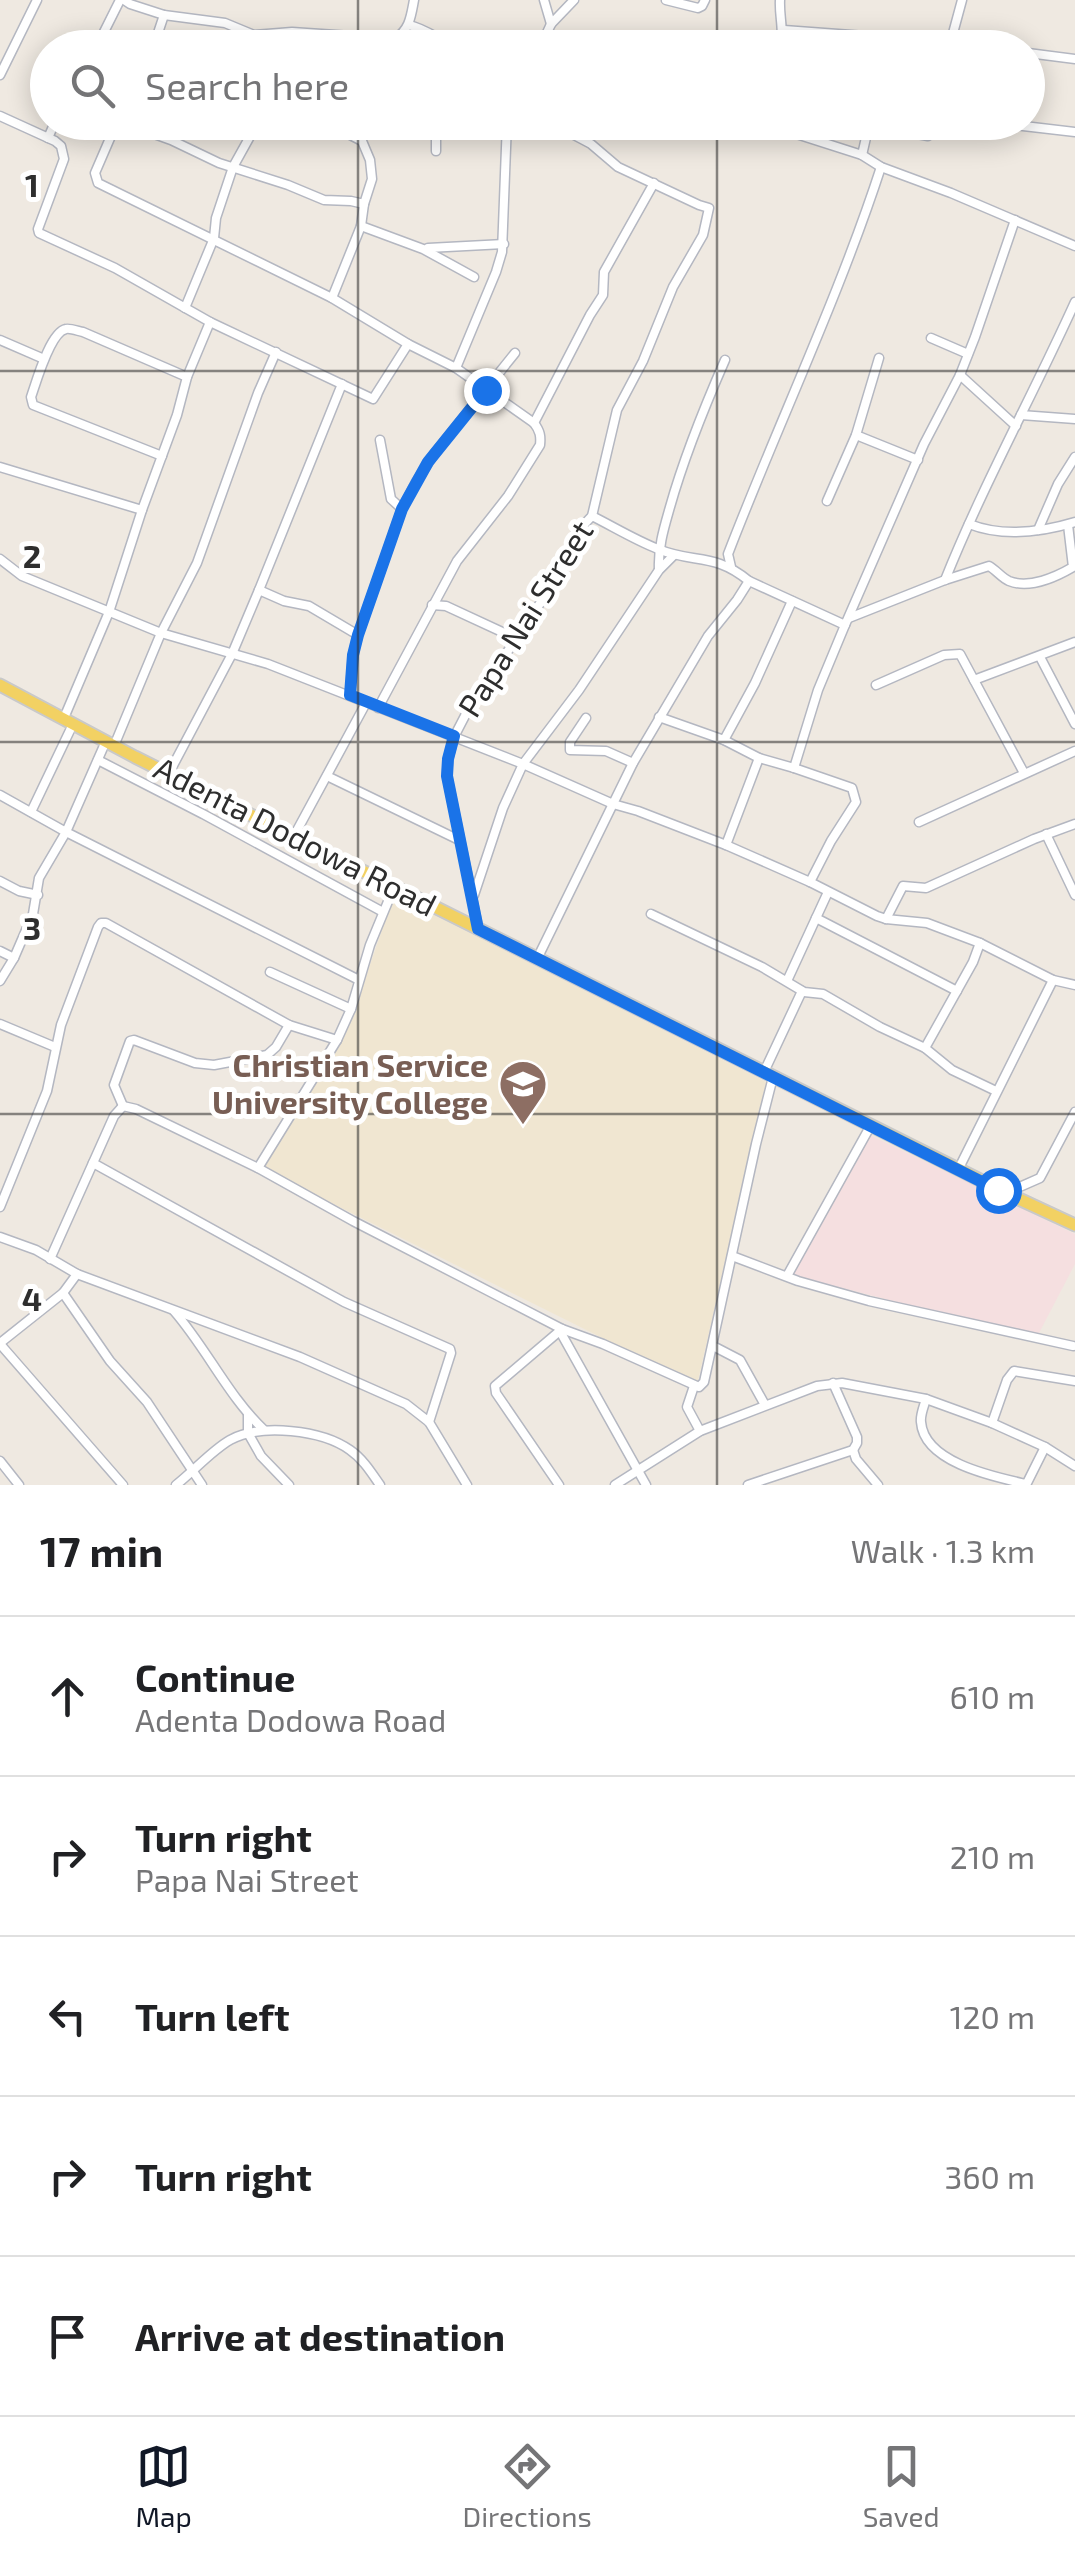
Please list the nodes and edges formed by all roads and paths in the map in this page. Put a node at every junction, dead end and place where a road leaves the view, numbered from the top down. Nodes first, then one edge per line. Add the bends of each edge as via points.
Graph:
1 (122, 0) edge
2 (414, 0) edge
3 (544, 0) edge
4 (574, 0) edge
5 (666, 0) edge
6 (704, 0) edge
7 (780, 0) edge
8 (962, 0) edge
9 (34, 1) edge
10 (164, 15) junction
11 (551, 24) junction
12 (409, 25) junction
13 (106, 30) edge
14 (159, 30) edge
15 (238, 30) edge
16 (406, 30) edge
17 (424, 30) edge
18 (548, 30) edge
19 (784, 30) edge
20 (954, 30) edge
21 (1045, 55) edge
22 (1075, 59) edge
23 (0, 74) edge
24 (0, 116) edge
25 (1045, 129) edge
26 (30, 130) edge
27 (1075, 132) edge
28 (51, 140) edge
29 (109, 140) edge
30 (171, 140) edge
31 (248, 140) edge
32 (362, 140) edge
33 (436, 140) edge
34 (507, 140) edge
35 (583, 140) edge
36 (815, 140) edge
37 (865, 140) edge
38 (436, 151) dead end
39 (862, 155) junction
40 (233, 167) junction
41 (881, 168) junction
42 (654, 183) junction
43 (364, 204) junction
44 (1015, 220) junction
45 (361, 226) junction
46 (214, 238) junction
47 (504, 244) junction
48 (1075, 246) edge
49 (423, 249) junction
50 (474, 277) dead end
51 (332, 298) junction
52 (1075, 302) edge
53 (185, 308) junction
54 (210, 322) junction
55 (931, 338) dead end
56 (0, 340) edge
57 (408, 344) junction
58 (276, 352) junction
59 (515, 354) dead end
60 (968, 354) junction
61 (44, 358) junction
62 (879, 358) dead end
63 (725, 360) dead end
64 (456, 368) junction
65 (960, 376) junction
66 (188, 377) junction
67 (342, 384) junction
68 (486, 390) junction
69 (1021, 415) junction
70 (1075, 418) edge
71 (534, 423) junction
72 (1016, 426) junction
73 (856, 435) junction
74 (380, 440) dead end
75 (162, 456) junction
76 (1075, 457) edge
77 (918, 460) junction
78 (0, 467) edge
79 (827, 501) dead end
80 (402, 509) junction
81 (142, 510) junction
82 (592, 516) junction
83 (1072, 523) edge
84 (969, 524) junction
85 (1038, 530) junction
86 (658, 550) junction
87 (674, 554) junction
88 (728, 554) junction
89 (0, 559) edge
90 (709, 559) junction
91 (1074, 567) edge
92 (731, 568) junction
93 (659, 570) junction
94 (945, 580) junction
95 (748, 582) junction
96 (258, 590) junction
97 (439, 593) junction
98 (792, 601) junction
99 (432, 605) junction
100 (446, 606) junction
101 (109, 612) junction
102 (847, 622) junction
103 (161, 633) junction
104 (358, 635) junction
105 (515, 638) junction
106 (1075, 642) edge
107 (232, 654) junction
108 (1040, 657) junction
109 (974, 680) junction
110 (0, 685) edge
111 (876, 685) dead end
112 (350, 695) junction
113 (366, 703) junction
114 (378, 708) junction
115 (586, 718) dead end
116 (659, 718) junction
117 (69, 721) junction
118 (1075, 724) edge
119 (454, 736) junction
120 (724, 740) junction
121 (110, 744) junction
122 (1075, 751) edge
123 (759, 758) junction
124 (98, 760) junction
125 (633, 762) junction
126 (524, 764) junction
127 (794, 768) junction
128 (169, 773) junction
129 (1024, 773) junction
130 (327, 776) junction
131 (0, 794) edge
132 (613, 804) junction
133 (30, 812) junction
134 (919, 822) dead end
135 (1075, 824) edge
136 (66, 832) junction
137 (1046, 834) junction
138 (294, 836) junction
139 (459, 840) junction
140 (726, 845) junction
141 (0, 881) edge
142 (810, 882) junction
143 (394, 887) junction
144 (828, 892) junction
145 (38, 895) junction
146 (1075, 895) edge
147 (472, 900) junction
148 (382, 912) junction
149 (651, 914) dead end
150 (816, 918) junction
151 (886, 919) junction
152 (478, 929) junction
153 (980, 943) junction
154 (0, 951) edge
155 (14, 958) junction
156 (538, 958) junction
157 (270, 972) dead end
158 (0, 980) edge
159 (359, 980) junction
160 (1054, 980) junction
161 (787, 981) junction
162 (1075, 985) edge
163 (957, 991) junction
164 (802, 992) junction
165 (351, 1009) junction
166 (0, 1024) edge
167 (289, 1024) junction
168 (337, 1040) junction
169 (54, 1047) junction
170 (926, 1048) junction
171 (768, 1074) junction
172 (996, 1091) junction
173 (123, 1106) junction
174 (1074, 1117) edge
175 (871, 1125) junction
176 (94, 1163) junction
177 (258, 1168) junction
178 (958, 1170) junction
179 (1006, 1194) junction
180 (0, 1208) edge
181 (1075, 1225) edge
182 (4, 1239) edge
183 (0, 1249) edge
184 (732, 1256) junction
185 (50, 1260) junction
186 (78, 1274) junction
187 (786, 1276) junction
188 (63, 1293) junction
189 (172, 1310) junction
190 (197, 1319) junction
191 (190, 1330) junction
192 (562, 1331) junction
193 (0, 1344) edge
194 (712, 1346) junction
195 (1074, 1346) edge
196 (1075, 1381) edge
197 (833, 1384) junction
198 (694, 1386) junction
199 (926, 1399) junction
200 (765, 1405) junction
201 (248, 1415) junction
202 (429, 1422) junction
203 (992, 1423) junction
204 (264, 1430) junction
205 (700, 1431) junction
206 (248, 1433) junction
207 (1046, 1447) junction
208 (853, 1450) junction
209 (0, 1460) edge
210 (1075, 1466) edge
211 (639, 1470) junction
212 (192, 1472) junction
213 (769, 1481) edge
214 (1026, 1484) edge
215 (19, 1485) edge
216 (123, 1485) edge
217 (176, 1485) edge
218 (202, 1485) edge
219 (289, 1485) edge
220 (380, 1485) edge
221 (467, 1485) edge
222 (559, 1485) edge
223 (615, 1485) edge
224 (646, 1485) edge
225 (748, 1485) edge
226 (878, 1485) edge

1 - 10 street
1 - 13 street
2 - 12 street
3 - 11 street
4 - 11 street
5 - 6 street via 698,8
7 - 19 street
8 - 20 street
9 - 23 street
10 - 14 street
10 - 15 street
11 - 18 street
12 - 16 street
12 - 17 street
21 - 22 street
24 - 26 street
25 - 27 street
28 - 53 street via 64,159 40,233
29 - 46 street via 95,173 98,183
30 - 40 street
31 - 40 street
32 - 43 street via 372,179
33 - 38 street
34 - 47 street
35 - 42 street via 618,167
36 - 39 street
37 - 39 street
39 - 41 street
40 - 43 street via 324,200
40 - 46 street
41 - 44 street
41 - 88 street
42 - 71 street
42 - 82 street, Papa Nai Street via 709,208 703,235 617,410
43 - 45 street
44 - 48 street
44 - 60 street
45 - 49 street
45 - 51 street
46 - 51 street
46 - 53 street
47 - 49 street
47 - 64 street
49 - 50 street
51 - 57 street
52 - 69 street
53 - 54 street
54 - 58 street
54 - 66 street
55 - 60 street
56 - 61 street
57 - 64 street
57 - 67 street via 374,399
58 - 67 street
58 - 103 street via 197,563
59 - 68 street
60 - 65 street
61 - 66 street via 58,333 72,329
61 - 75 street via 30,397 34,406
62 - 73 street
63 - 86 street
64 - 68 street
65 - 72 street
65 - 77 street
66 - 75 street
67 - 96 street
68 - 71 street
68 - 80 street via 428,462
69 - 70 street
69 - 72 street
71 - 97 street via 540,445
72 - 84 street
73 - 77 street
73 - 79 street
74 - 80 street via 391,498
75 - 81 street
76 - 85 street
77 - 102 street
78 - 81 street
80 - 104 street
81 - 101 street
82 - 86 street
82 - 105 street, Papa Nai Street
83 - 85 street
83 - 91 street
84 - 85 street via 1003,532
84 - 94 street
86 - 87 street
86 - 93 street
87 - 90 street
87 - 93 street
88 - 90 street
88 - 92 street
89 - 101 street via 22,576
90 - 92 street
91 - 94 street via 1030,582 1009,581 989,566
92 - 95 street
93 - 126 street
94 - 102 street
95 - 98 street
95 - 116 street
96 - 104 street via 309,606
96 - 107 street
97 - 99 street
97 - 100 street
98 - 102 street
98 - 120 street
99 - 100 street
99 - 114 street
100 - 105 street
101 - 103 street
101 - 117 street
102 - 127 street
103 - 107 street
103 - 121 street
104 - 112 street
105 - 119 street, Papa Nai Street
106 - 108 street
107 - 112 street
107 - 128 street
108 - 109 street
108 - 118 street
109 - 111 street via 960,654 952,653
109 - 129 street
110 - 117 main road, Adenta Dodowa Road
112 - 113 street
113 - 114 street
113 - 130 street
114 - 119 street
115 - 125 street via 570,750
116 - 120 street
116 - 125 street
117 - 121 main road, Adenta Dodowa Road
117 - 133 street
119 - 126 street
119 - 139 street, Papa Nai Street via 447,776
120 - 123 street
121 - 124 street
121 - 128 main road, Adenta Dodowa Road
122 - 129 street
123 - 127 street
123 - 140 street
124 - 136 street
124 - 148 street
125 - 132 street
126 - 132 street
126 - 147 street
127 - 142 street via 852,788 856,796
128 - 138 main road, Adenta Dodowa Road
129 - 134 street
130 - 138 street
130 - 139 street
131 - 133 street
132 - 140 street
132 - 156 street
133 - 136 street
135 - 137 street
136 - 145 street via 39,878
136 - 159 street
137 - 146 street
137 - 151 street via 929,887 900,887
138 - 143 main road, Adenta Dodowa Road
139 - 147 street, Papa Nai Street
140 - 142 street
141 - 145 street
142 - 144 street
143 - 148 street
143 - 152 main road, Adenta Dodowa Road
144 - 150 street
144 - 151 street
145 - 155 street
147 - 152 street, Papa Nai Street
148 - 159 street
149 - 161 street
150 - 161 street
150 - 163 street
151 - 153 street via 922,922
152 - 156 main road, Adenta Dodowa Road
153 - 160 street
153 - 163 street
154 - 155 street
155 - 158 street
156 - 171 main road, Adenta Dodowa Road
157 - 165 street
159 - 165 street
160 - 162 street
160 - 172 street
161 - 164 street
163 - 170 street
164 - 170 street via 824,994
164 - 171 street
165 - 168 street
166 - 169 street
167 - 168 street
167 - 169 street via 101,923
167 - 173 street via 267,1055 214,1065 130,1041 114,1085
168 - 177 street
169 - 180 street via 47,1091
170 - 172 street via 952,1070
171 - 175 main road, Adenta Dodowa Road
171 - 184 street
172 - 178 street
173 - 176 street
173 - 177 street
174 - 179 street via 1040,1178
175 - 178 main road, Adenta Dodowa Road
175 - 187 street
176 - 185 street
176 - 202 street via 344,1302 450,1349
177 - 192 street
178 - 179 main road, Adenta Dodowa Road
179 - 181 main road, Adenta Dodowa Road
182 - 183 street
182 - 185 street
184 - 187 street
184 - 194 street
185 - 186 street
186 - 188 street
186 - 189 street
187 - 195 street
188 - 193 street
188 - 212 street
189 - 190 street
189 - 191 street
190 - 191 street
190 - 202 street via 318,1364 406,1404
191 - 201 street
192 - 198 street
192 - 211 street
192 - 222 street via 496,1386
193 - 216 street
194 - 198 street via 704,1382
194 - 200 street via 740,1360
196 - 203 street via 1014,1371
197 - 199 street
197 - 200 street
197 - 208 street via 856,1437
198 - 205 street via 687,1408
199 - 203 street
199 - 214 street via 921,1424 937,1452
200 - 205 street
201 - 204 street
201 - 206 street
202 - 221 street
203 - 207 street
204 - 206 street
204 - 220 street via 334,1440 364,1462
205 - 211 street
206 - 212 street
206 - 219 street
207 - 210 street
207 - 214 street
208 - 213 street
208 - 226 street
209 - 215 street
211 - 223 street
211 - 224 street
212 - 217 street
212 - 218 street
213 - 225 street

